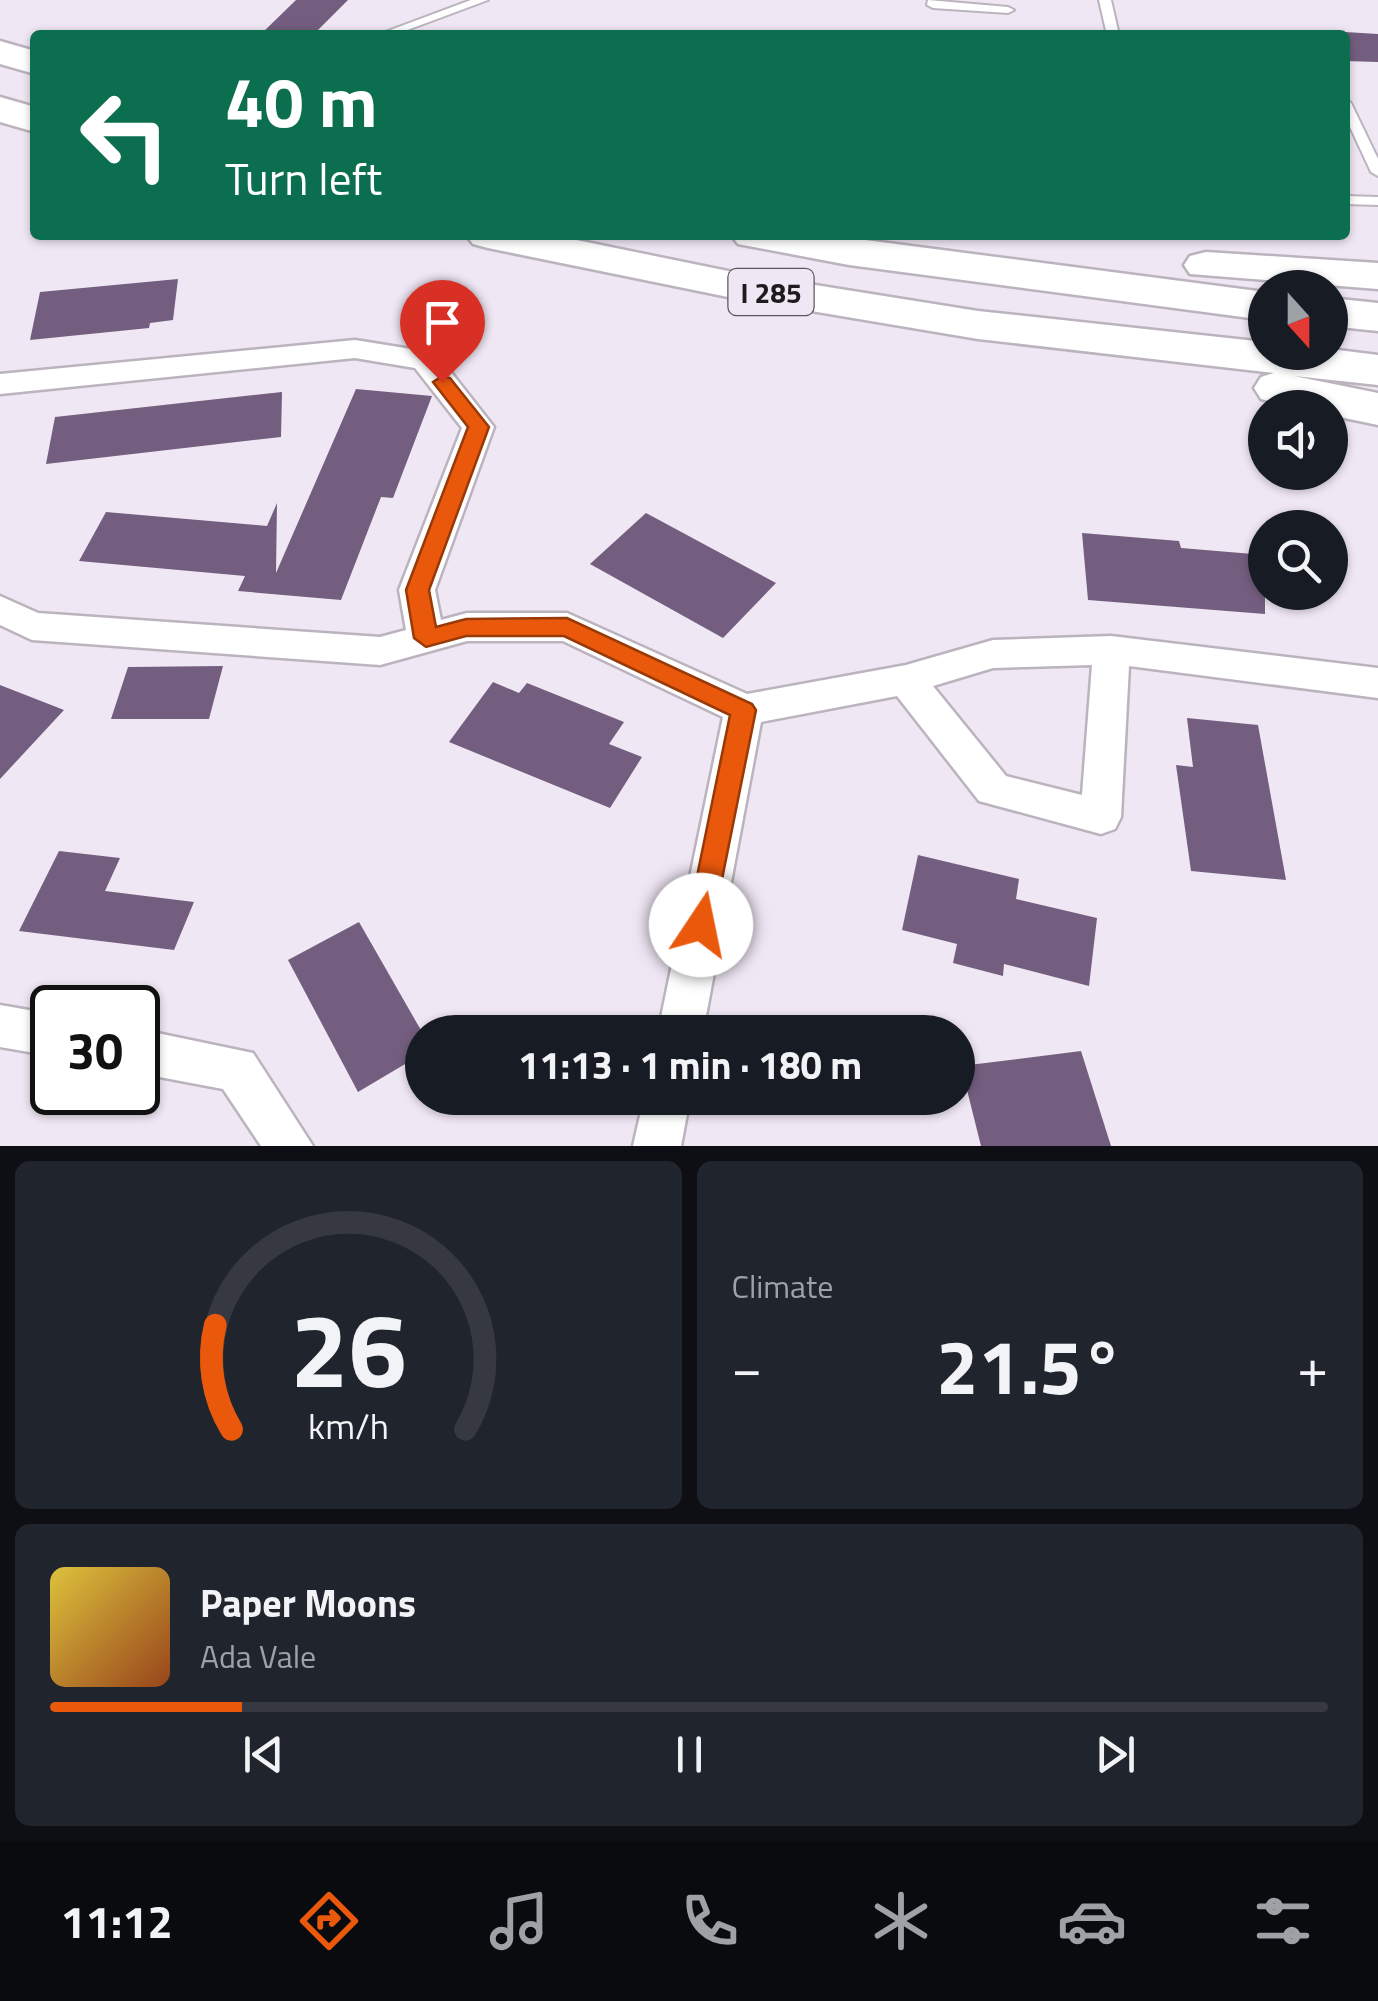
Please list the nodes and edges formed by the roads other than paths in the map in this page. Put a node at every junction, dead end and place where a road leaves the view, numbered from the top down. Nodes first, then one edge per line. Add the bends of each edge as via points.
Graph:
1 (482, 0) edge
2 (934, 0) edge
3 (1105, 0) edge
4 (1008, 10) dead end
5 (397, 30) edge
6 (1112, 30) edge
7 (0, 52) edge
8 (30, 61) edge
9 (0, 110) edge
10 (1350, 113) edge
11 (30, 119) edge
12 (1378, 172) edge
13 (1350, 200) edge
14 (1378, 201) edge
15 (512, 240) edge
16 (782, 240) edge
17 (961, 240) edge
18 (1378, 276) edge
19 (1248, 304) edge
20 (1348, 314) edge
21 (1378, 316) edge
22 (1056, 335) junction
23 (1378, 370) edge
24 (0, 384) edge
25 (1378, 410) edge
26 (0, 609) edge
27 (426, 638) junction
28 (1111, 650) junction
29 (906, 680) junction
30 (1378, 683) edge
31 (744, 710) junction
32 (683, 1015) edge
33 (0, 1026) edge
34 (30, 1032) edge
35 (160, 1055) edge
36 (663, 1115) edge
37 (289, 1146) edge
38 (657, 1146) edge

1 - 5 lane
2 - 4 lane
3 - 6 lane
7 - 8 highway
9 - 11 highway
10 - 12 lane
13 - 14 lane
15 - 22 highway, I 285 via 728,284
16 - 19 highway, I 285
17 - 18 highway via 1273,272
20 - 21 highway
22 - 23 highway, I 285
22 - 25 highway
24 - 27 street via 355,349 424,360 478,427 417,590
26 - 27 street via 32,626 380,651
27 - 31 street via 466,628 567,627
28 - 29 street via 993,654
28 - 29 street via 1101,817 993,789
28 - 30 street
29 - 31 street
31 - 32 street
33 - 34 street
35 - 37 street via 237,1069
36 - 38 street

